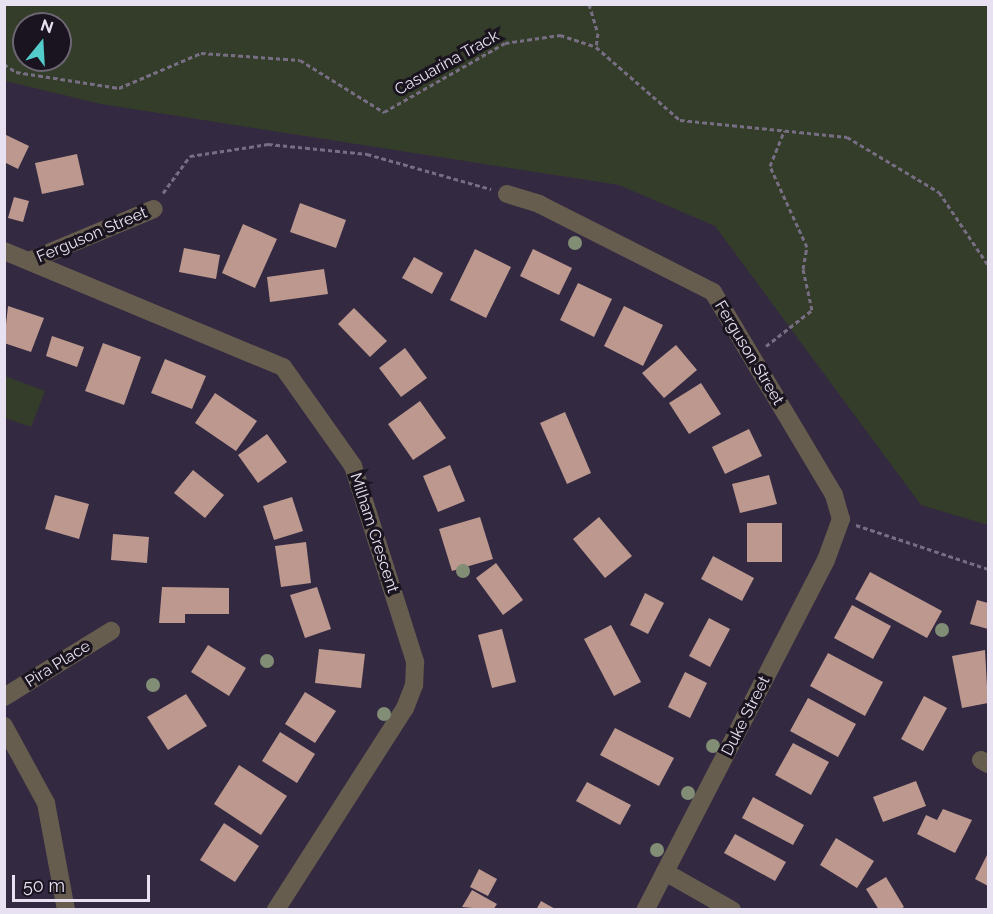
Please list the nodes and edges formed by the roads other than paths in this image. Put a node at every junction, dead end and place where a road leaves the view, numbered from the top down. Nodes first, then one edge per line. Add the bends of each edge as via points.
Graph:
1 (507, 194) road end
2 (154, 209) road end
3 (4, 251) edge
4 (29, 261) junction
5 (841, 519) joint
6 (111, 631) dead end
7 (4, 697) edge
8 (4, 726) edge
9 (665, 872) junction
10 (66, 909) edge
11 (276, 909) edge
12 (645, 909) edge
13 (732, 909) edge

1 - 5 street, Ferguson Street via 539,204 712,292 834,495
2 - 4 street, Ferguson Street
3 - 4 street, Milham Crescent
4 - 11 street, Milham Crescent via 283,367 353,466 415,662 414,685 405,708
5 - 9 street, Duke Street via 826,560
6 - 7 street, Pira Place
8 - 10 street via 46,803
9 - 12 street, Duke Street
9 - 13 street

